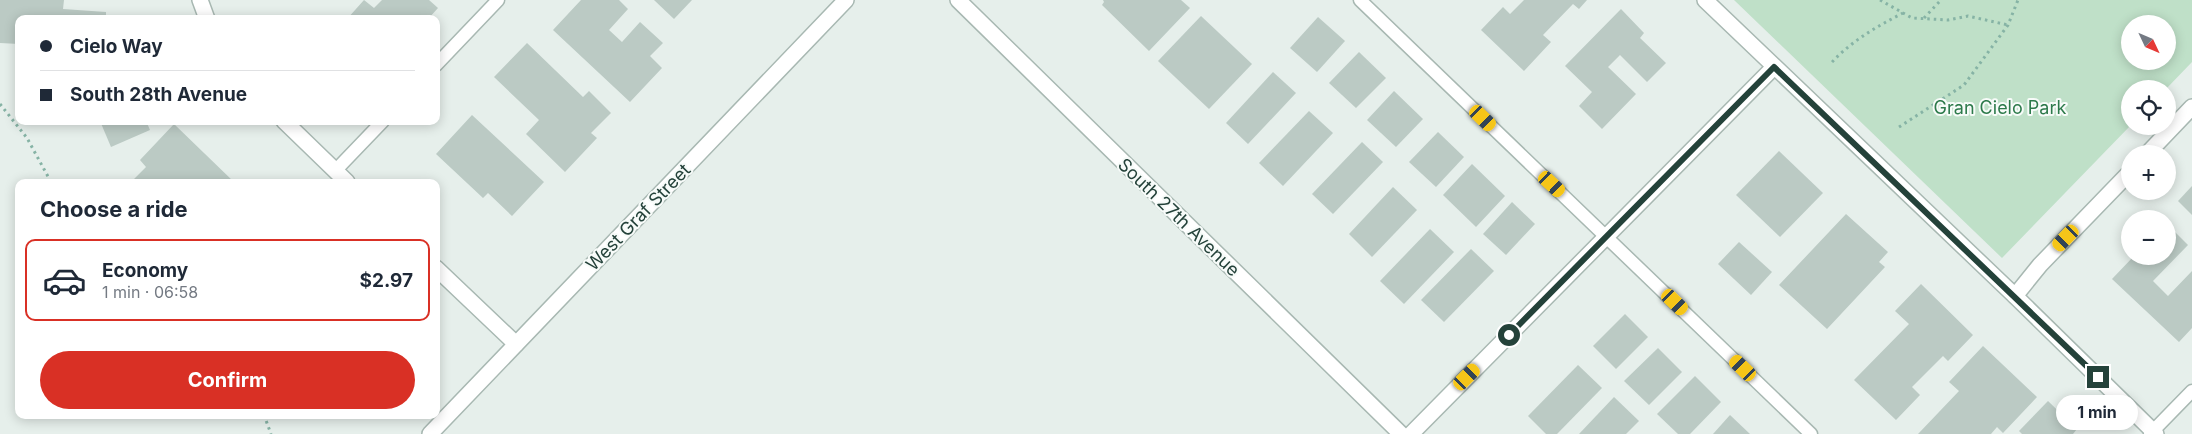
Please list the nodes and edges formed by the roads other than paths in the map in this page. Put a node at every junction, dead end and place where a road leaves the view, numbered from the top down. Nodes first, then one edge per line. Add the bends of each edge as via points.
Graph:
1 (200, 0) edge
2 (498, 0) edge
3 (846, 0) edge
4 (958, 0) edge
5 (1360, 0) edge
6 (1705, 0) edge
7 (206, 15) edge
8 (440, 61) edge
9 (1774, 67) junction
10 (2192, 107) edge
11 (288, 125) edge
12 (379, 125) edge
13 (2156, 145) edge
14 (335, 171) junction
15 (344, 179) edge
16 (2121, 181) edge
17 (1607, 236) junction
18 (440, 272) edge
19 (2015, 296) junction
20 (516, 344) junction
21 (2192, 391) edge
22 (2153, 433) edge
23 (430, 434) edge
24 (1401, 434) edge
25 (1411, 434) edge
26 (1810, 434) edge

1 - 7 street
2 - 8 lane
3 - 20 street, West Graf Street
4 - 24 street, South 27th Avenue
5 - 17 lane
6 - 9 street
9 - 17 street
9 - 19 street
10 - 13 street
11 - 14 street
12 - 14 lane
14 - 15 street
16 - 19 street via 2040,265
17 - 25 street
17 - 26 lane
18 - 20 street
19 - 22 street
20 - 23 street, West Graf Street
21 - 22 lane

